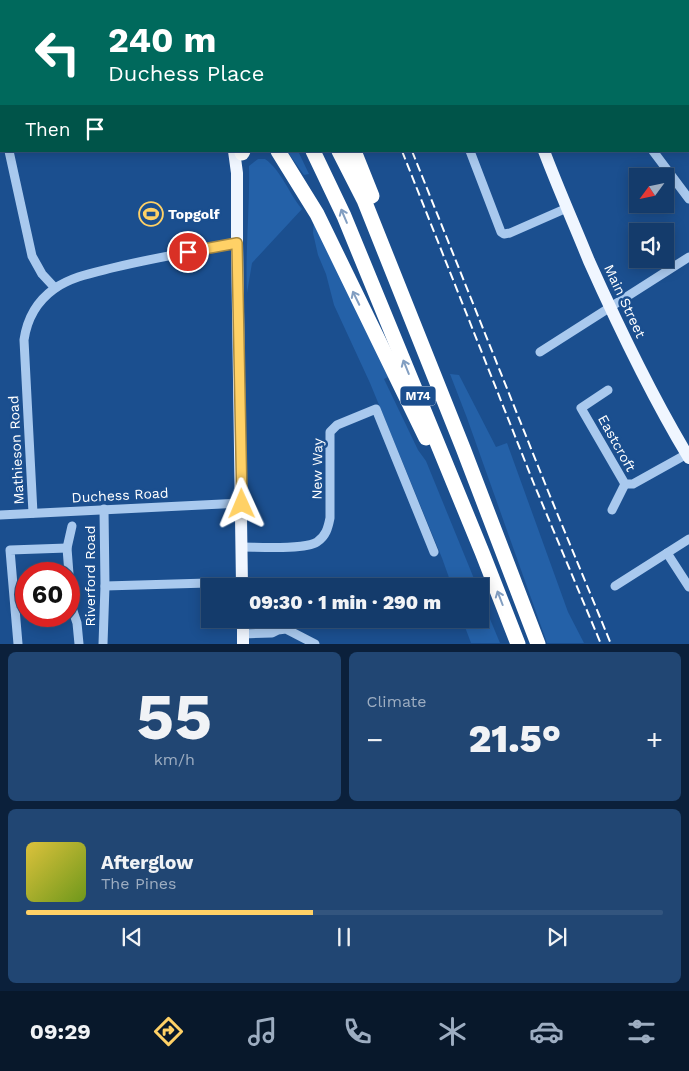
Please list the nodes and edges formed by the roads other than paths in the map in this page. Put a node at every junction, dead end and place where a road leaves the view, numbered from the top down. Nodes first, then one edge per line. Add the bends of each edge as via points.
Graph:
1 (9, 152) edge
2 (240, 152) edge
3 (279, 152) edge
4 (313, 152) edge
5 (340, 152) edge
6 (354, 152) edge
7 (470, 152) edge
8 (544, 152) edge
9 (653, 152) edge
10 (689, 199) edge
11 (567, 208) junction
12 (237, 243) junction
13 (689, 257) edge
14 (55, 288) junction
15 (610, 308) junction
16 (540, 352) dead end
17 (608, 390) dead end
18 (688, 456) edge
19 (625, 484) junction
20 (242, 504) junction
21 (104, 509) junction
22 (612, 510) dead end
23 (33, 513) junction
24 (0, 515) edge
25 (72, 526) dead end
26 (689, 539) edge
27 (242, 547) junction
28 (67, 548) junction
29 (10, 550) junction
30 (0, 551) edge
31 (434, 552) dead end
32 (482, 552) junction
33 (667, 553) junction
34 (68, 562) edge
35 (242, 578) edge
36 (201, 585) edge
37 (105, 586) junction
38 (615, 586) dead end
39 (689, 587) edge
40 (517, 590) junction
41 (78, 627) edge
42 (243, 639) edge
43 (18, 644) edge
44 (80, 644) edge
45 (103, 644) edge
46 (315, 644) edge
47 (518, 644) edge
48 (538, 644) edge

1 - 14 street via 32,256
2 - 12 main road
32 -> 3 highway, M74 via 316,214
32 -> 4 highway, M74 via 344,216
5 - 40 highway, M74 via 364,200
6 - 40 highway, M74 via 479,463
7 - 11 street via 504,234
8 - 11 main road, Main Street
9 - 10 street
11 - 15 main road, Main Street
12 - 14 street via 123,265 79,276
12 - 20 main road
13 - 15 street
14 - 23 street, Mathieson Road via 30,315 24,340
15 - 16 street
15 - 18 main road, Main Street
17 - 19 street, Eastcroft via 581,408
18 - 19 street, Eastcroft via 633,484
19 - 22 street
20 - 21 street, Duchess Road
20 - 27 main road
21 - 23 street, Duchess Road
21 - 37 street, Riverford Road
23 - 24 street, Duchess Road
25 - 28 street
26 - 33 street
27 - 31 street, New Way via 303,546 320,539 327,531 330,518 330,432 337,425 376,409
27 - 35 main road
28 - 29 street
28 - 34 street
29 - 30 street
29 - 43 street
47 -> 32 highway, M74
33 - 38 street
33 - 39 street
36 - 37 street
37 - 45 street, Riverford Road
40 - 48 highway, M74
41 - 44 street
42 - 46 street via 286,629

